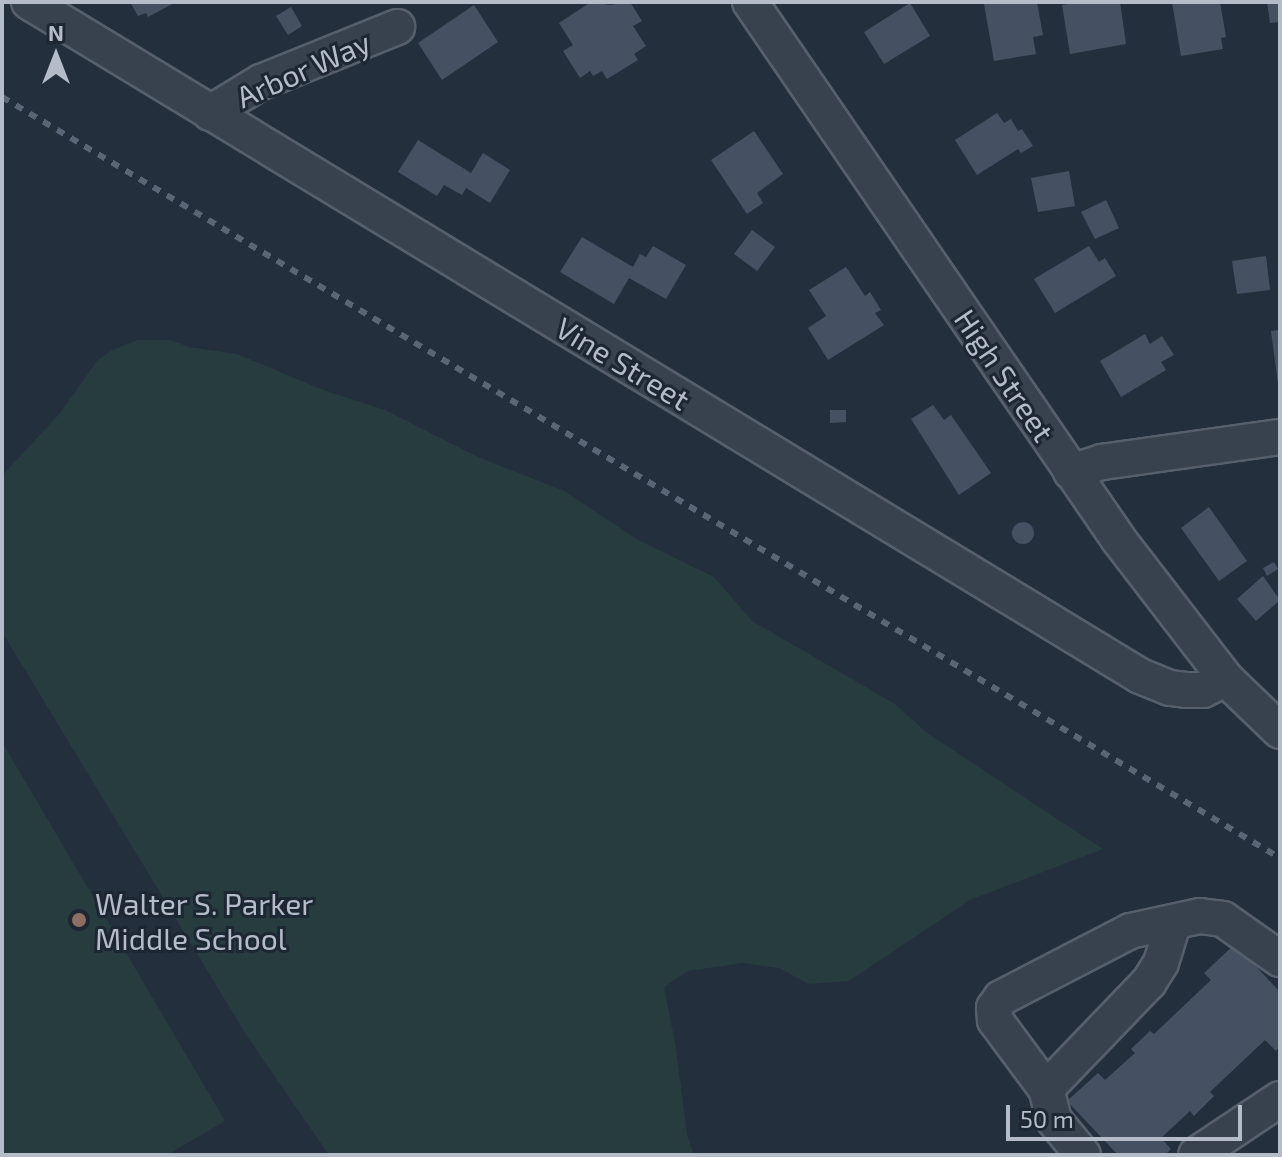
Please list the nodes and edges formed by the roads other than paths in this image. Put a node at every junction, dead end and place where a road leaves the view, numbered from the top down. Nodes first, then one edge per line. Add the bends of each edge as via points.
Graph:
1 (29, 2) edge
2 (750, 2) edge
3 (397, 27) dead end
4 (210, 113) junction
5 (1280, 437) edge
6 (1071, 472) junction
7 (1226, 679) junction
8 (1280, 731) edge
9 (1173, 924) junction
10 (1280, 959) edge
11 (1046, 1089) junction
12 (1279, 1097) edge
13 (1083, 1155) edge
14 (1196, 1155) edge

1 - 4 street, Vine Street
2 - 6 street, High Street
3 - 4 street, Arbor Way via 261,82
4 - 7 street, Vine Street via 1140,676 1186,690 1203,690
5 - 6 street via 1102,462
6 - 7 street, High Street
7 - 8 street, High Street
9 - 10 street via 1200,916 1223,919
9 - 11 street via 1149,982
9 - 11 street via 1130,931 998,1001 995,1020
11 - 13 street via 1054,1120
12 - 14 street

